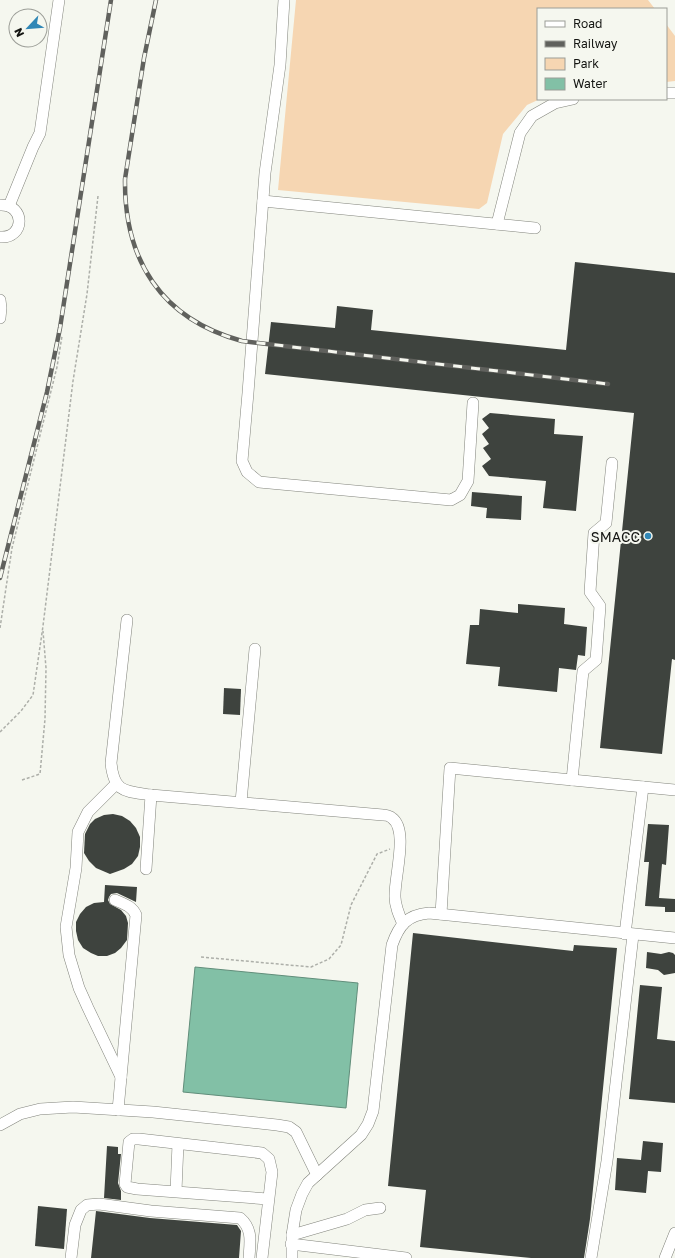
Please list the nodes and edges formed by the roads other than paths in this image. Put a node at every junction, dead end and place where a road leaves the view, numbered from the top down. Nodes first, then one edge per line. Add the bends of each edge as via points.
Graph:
1 (59, 0) edge
2 (284, 0) edge
3 (568, 100) edge
4 (263, 201) junction
5 (4, 206) edge
6 (497, 224) junction
7 (535, 228) dead end
8 (0, 239) edge
9 (0, 300) edge
10 (0, 318) edge
11 (473, 403) dead end
12 (612, 463) dead end
13 (127, 620) dead end
14 (255, 649) dead end
15 (572, 780) junction
16 (116, 784) junction
17 (643, 787) junction
18 (675, 790) edge
19 (151, 795) junction
20 (241, 802) junction
21 (146, 869) dead end
22 (115, 900) dead end
23 (441, 914) junction
24 (403, 924) junction
25 (629, 934) junction
26 (675, 938) edge
27 (121, 1077) junction
28 (118, 1110) junction
29 (0, 1125) edge
30 (178, 1144) junction
31 (317, 1175) junction
32 (176, 1191) junction
33 (268, 1199) junction
34 (380, 1208) dead end
35 (675, 1233) edge
36 (292, 1239) junction
37 (675, 1257) edge
38 (71, 1258) edge
39 (249, 1258) edge
40 (262, 1258) edge
41 (292, 1258) edge
42 (406, 1258) edge
43 (591, 1258) edge
44 (665, 1258) edge

1 - 5 lane via 40,133
2 - 4 lane via 280,65
3 - 6 lane via 555,103 532,116 520,132
4 - 6 lane
4 - 11 lane via 242,461 247,472 258,482 451,500 460,495 468,481
5 - 8 lane via 14,209 19,225 12,235
6 - 7 lane
9 - 10 lane
12 - 15 lane via 606,523 594,533 590,592 600,606 596,660 583,671
13 - 16 lane via 111,763
14 - 20 lane
15 - 17 lane
15 - 23 lane via 450,768
16 - 19 lane via 128,792
16 - 27 lane via 88,812 78,832 76,868 66,927 69,955 79,988
17 - 18 lane
17 - 25 lane
19 - 20 lane
19 - 21 lane
20 - 24 lane via 383,815 392,818 399,832 400,851 395,897
22 - 27 lane via 127,904 136,915
23 - 24 lane via 418,914
23 - 25 lane
24 - 31 lane via 392,945 374,1111 361,1135
25 - 26 lane
25 - 43 lane via 606,1161
27 - 28 lane
28 - 29 lane via 73,1107 40,1109 20,1114
28 - 31 lane via 289,1127 296,1132
30 - 32 lane
30 - 32 lane via 139,1139 129,1142 125,1184 137,1189
30 - 33 lane via 262,1153 268,1159 272,1172
31 - 36 lane via 308,1183 302,1194 296,1210
32 - 33 lane
33 - 40 lane
34 - 36 lane via 365,1210
35 - 44 lane
36 - 41 lane
36 - 42 lane
37 - 44 lane
38 - 39 lane via 74,1225 81,1210 88,1205 99,1204 240,1218 247,1224

